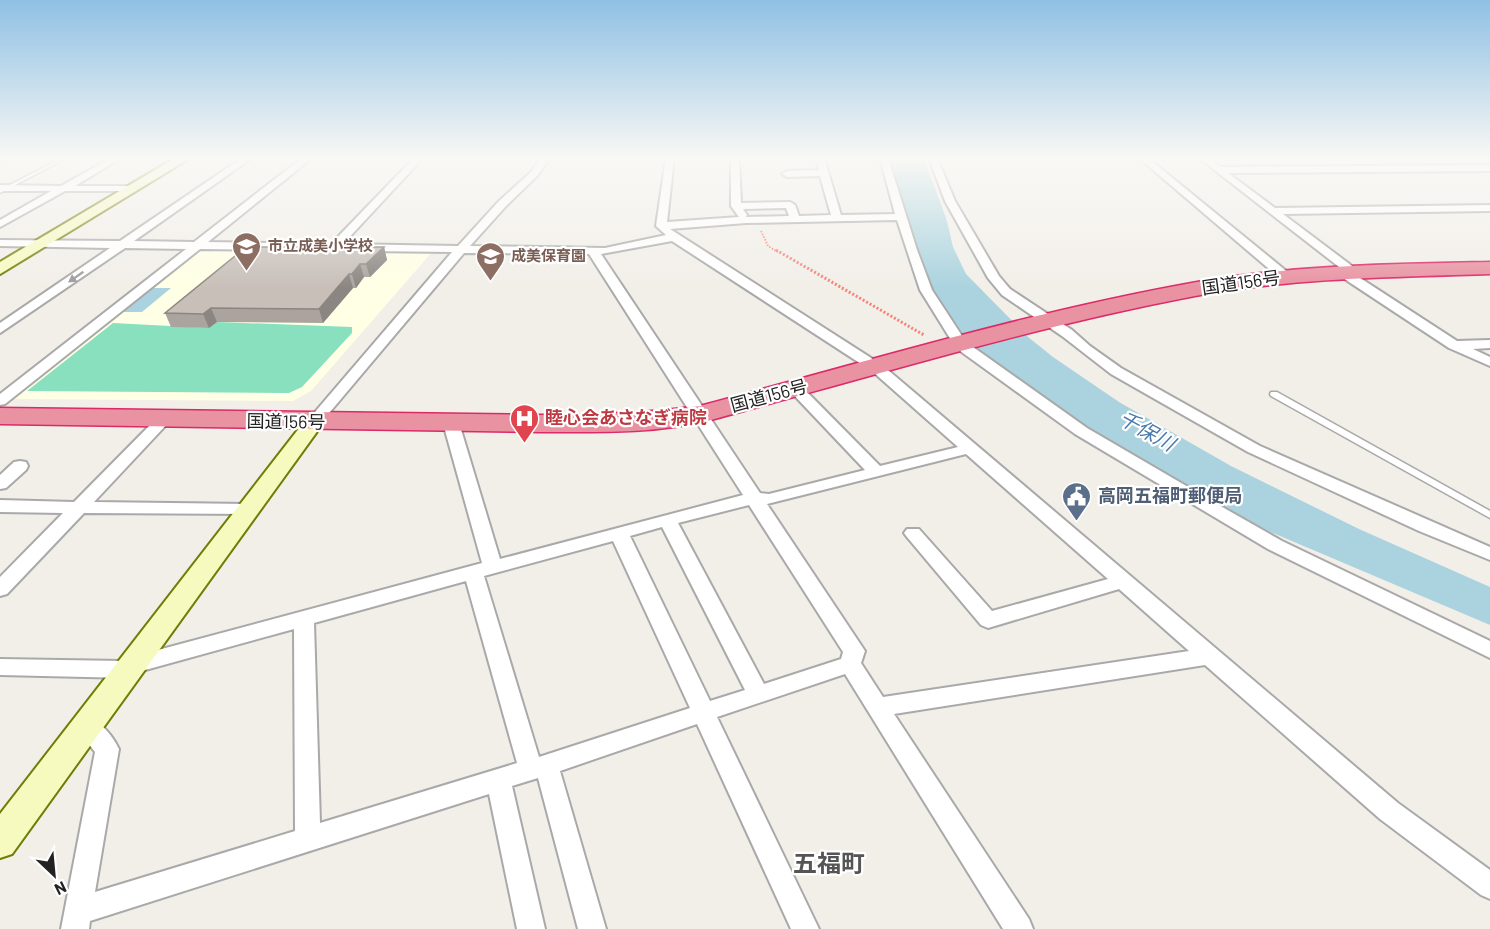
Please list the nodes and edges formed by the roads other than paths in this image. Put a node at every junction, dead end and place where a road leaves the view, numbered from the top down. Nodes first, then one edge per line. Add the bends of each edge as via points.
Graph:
1 (39, 201) edge
2 (111, 201) edge
3 (185, 201) edge
4 (254, 201) edge
5 (378, 201) edge
6 (505, 201) edge
7 (664, 201) edge
8 (736, 201) edge
9 (832, 201) edge
10 (897, 201) edge
11 (950, 201) edge
12 (1195, 201) edge
13 (1261, 201) edge
14 (736, 206) junction
15 (1490, 208) edge
16 (1274, 211) junction
17 (902, 217) junction
18 (837, 218) junction
19 (795, 219) junction
20 (750, 220) junction
21 (0, 224) edge
22 (661, 226) junction
23 (674, 237) junction
24 (0, 243) edge
25 (42, 243) junction
26 (124, 244) junction
27 (199, 245) junction
28 (335, 246) junction
29 (462, 248) junction
30 (592, 250) junction
31 (1490, 268) edge
32 (0, 269) edge
33 (1352, 271) junction
34 (1286, 277) junction
35 (1042, 323) junction
36 (0, 329) edge
37 (1490, 344) edge
38 (1454, 345) junction
39 (958, 346) junction
40 (1490, 362) edge
41 (877, 368) junction
42 (796, 389) junction
43 (1274, 394) dead end
44 (0, 401) edge
45 (701, 414) junction
46 (0, 416) edge
47 (164, 419) junction
48 (314, 422) junction
49 (451, 423) junction
50 (972, 448) junction
51 (20, 466) dead end
52 (877, 473) junction
53 (0, 484) edge
54 (754, 498) junction
55 (0, 506) edge
56 (79, 508) junction
57 (249, 510) junction
58 (1490, 515) edge
59 (667, 520) junction
60 (619, 533) junction
61 (913, 533) dead end
62 (1490, 554) edge
63 (484, 571) junction
64 (1124, 581) junction
65 (0, 589) edge
66 (304, 619) junction
67 (1490, 651) edge
68 (1210, 656) junction
69 (850, 664) junction
70 (0, 667) edge
71 (130, 667) junction
72 (758, 693) junction
73 (878, 707) junction
74 (703, 712) junction
75 (85, 725) junction
76 (538, 768) junction
77 (498, 780) junction
78 (308, 839) junction
79 (0, 842) edge
80 (1490, 886) edge
81 (76, 920) edge
82 (531, 929) edge
83 (592, 929) edge
84 (805, 929) edge
85 (1019, 929) edge

1 - 21 street
2 - 25 street
3 - 26 street
4 - 27 street
5 - 28 street
6 - 29 street
7 - 22 street
8 - 14 street
9 - 18 street
10 - 17 street
11 - 35 street via 994,278
12 - 34 street
13 - 16 street
14 - 19 street via 790,205
14 - 20 street
15 - 16 street
16 - 33 street
17 - 18 street
17 - 39 street via 926,290
18 - 19 street
19 - 20 street
20 - 22 street
22 - 23 street
23 - 30 street via 632,247
23 - 41 street
24 - 25 street
25 - 26 street
25 - 32 street
26 - 27 street
26 -> 36 street
27 - 28 street
27 - 44 street
28 - 29 street
29 - 30 street
29 - 48 street
30 - 45 street
31 - 33 highway, 国道156号
33 - 34 highway, 国道156号
33 - 38 street via 1344,273
34 - 35 highway, 国道156号 via 1197,289
35 - 39 highway, 国道156号
35 - 62 street via 1116,371 1254,448
37 - 38 street
38 - 40 street
39 - 41 highway, 国道156号
39 - 67 street via 1081,430 1275,545
41 - 42 highway, 国道156号
41 - 50 street
42 - 45 highway, 国道156号
42 - 52 street
43 - 58 lane
45 - 49 highway, 国道156号 via 602,425
45 - 54 street
46 - 47 highway, 国道156号
47 - 48 highway, 国道156号
47 - 56 street
48 - 49 highway, 国道156号
48 - 57 street
49 - 63 street
50 - 52 street
50 - 64 street
51 - 53 street
52 - 54 street via 769,499
54 - 59 street
54 - 69 street via 854,651
55 - 56 street
56 - 57 street
56 - 65 street
57 - 71 street
59 - 60 street
59 - 72 street
60 - 63 street
60 - 74 street
61 - 64 street via 988,620
63 - 66 street
63 - 76 street
64 - 68 street
66 - 71 street
66 - 78 street
68 - 73 street
68 - 80 street via 1389,811
69 - 72 street
69 - 73 street
70 - 71 street
71 - 75 street
72 - 74 street
73 - 85 street
74 - 76 street
74 - 84 street
75 - 79 street
75 - 81 street via 107,749
76 - 77 street
76 - 83 street
77 - 78 street
77 - 82 street
78 - 81 street

